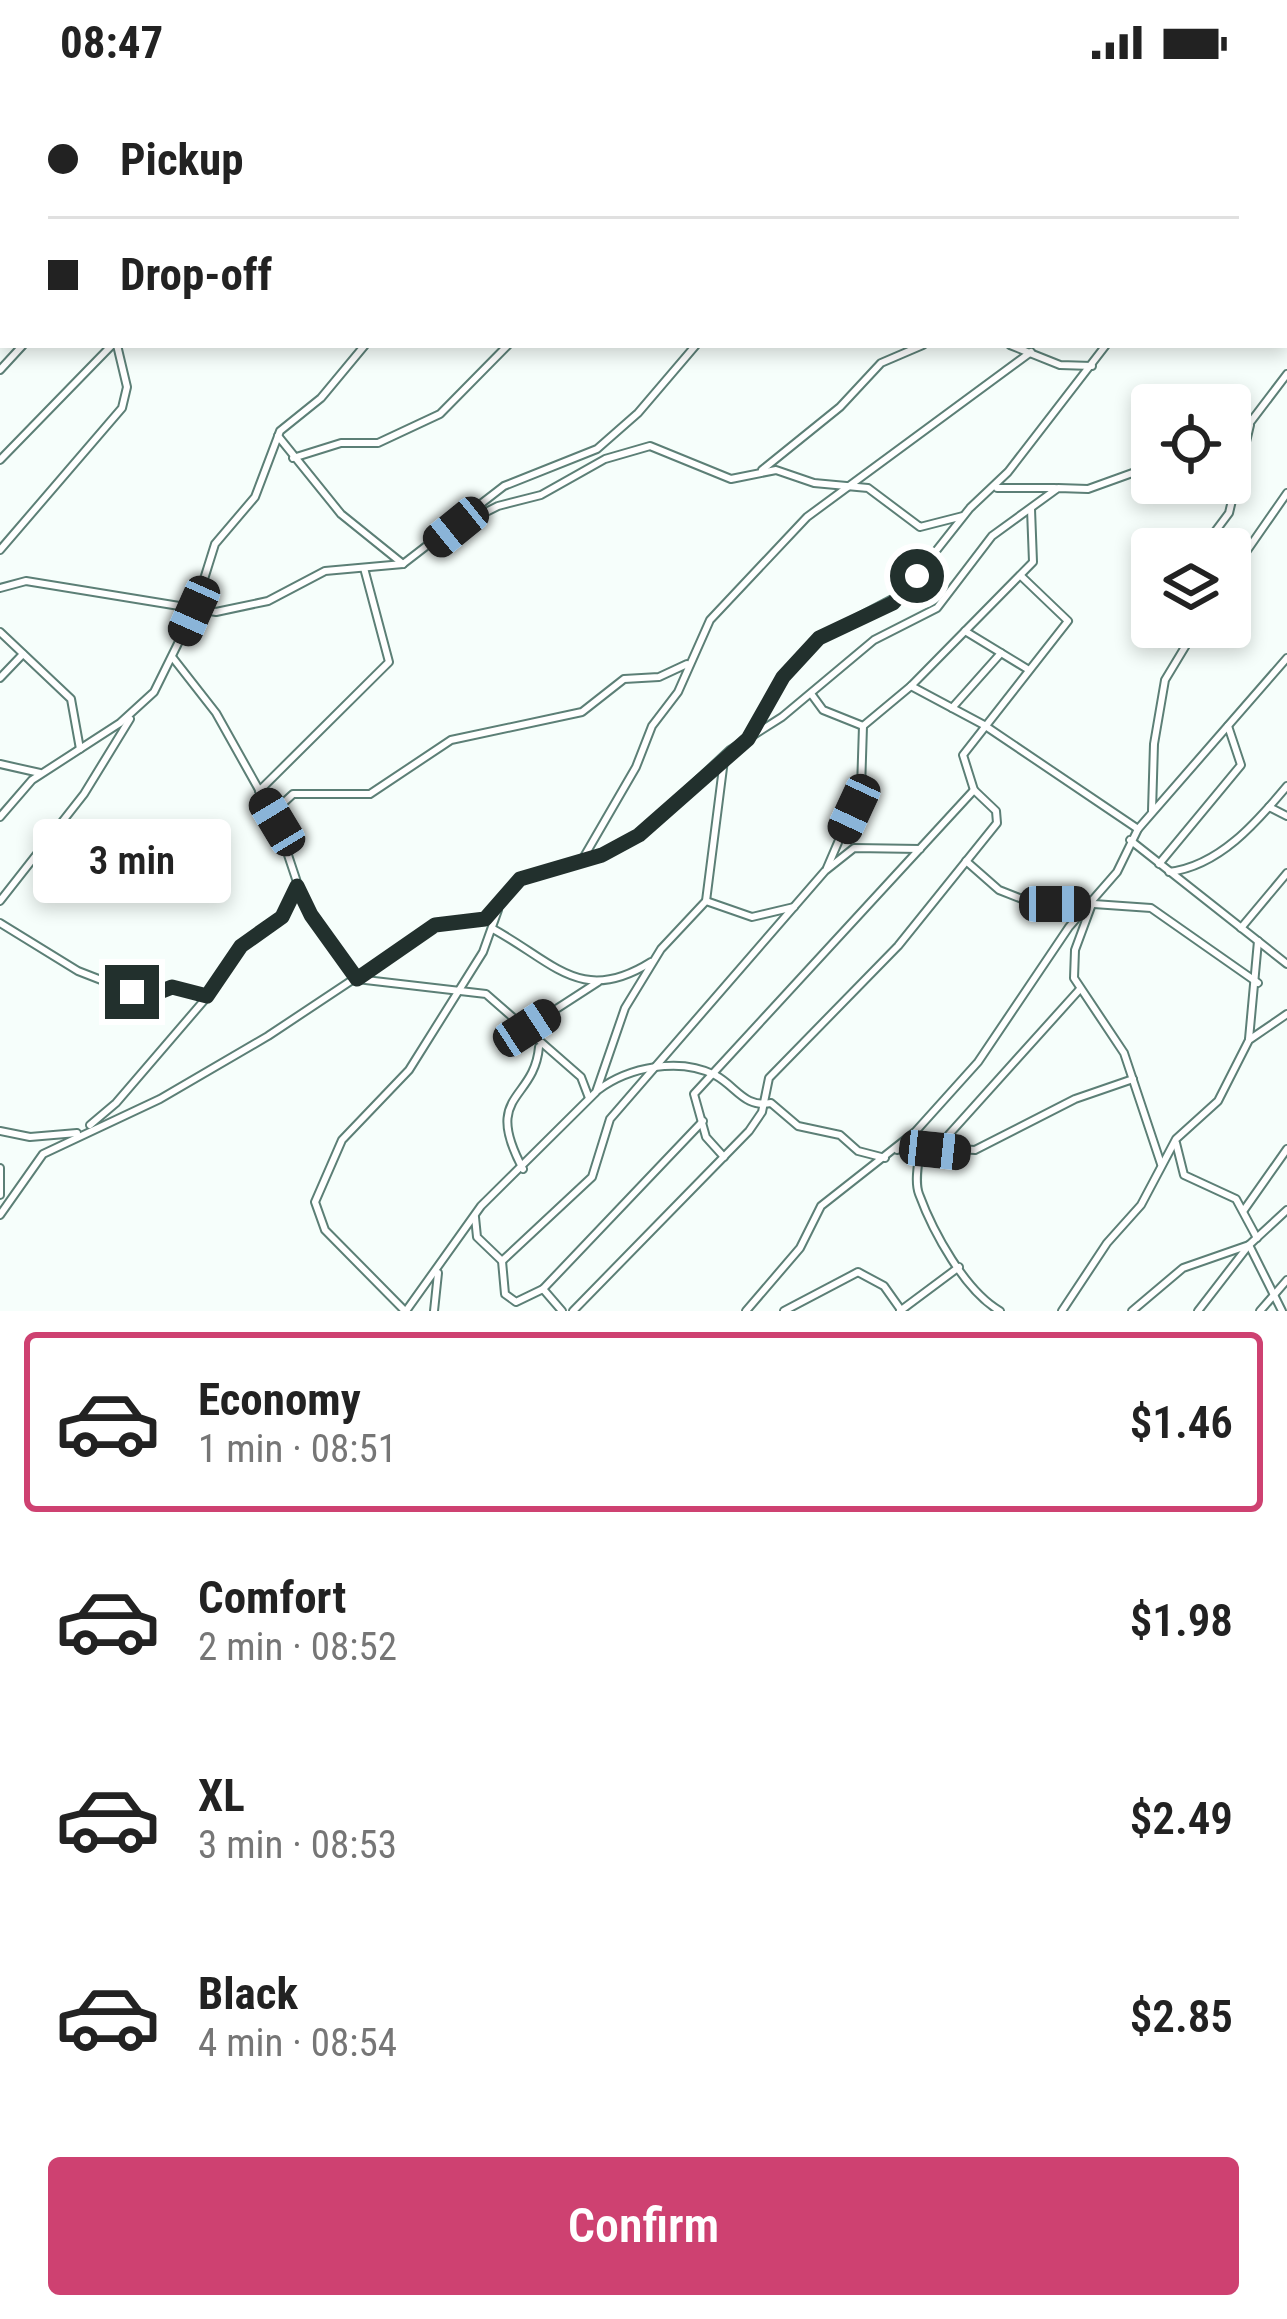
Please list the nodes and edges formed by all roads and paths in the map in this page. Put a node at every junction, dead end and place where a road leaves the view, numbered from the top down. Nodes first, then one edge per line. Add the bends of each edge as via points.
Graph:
1 (111, 348) edge
2 (115, 348) edge
3 (363, 348) edge
4 (505, 348) edge
5 (693, 348) edge
6 (916, 348) edge
7 (1034, 348) edge
8 (1104, 348) edge
9 (1094, 366) junction
10 (1287, 374) edge
11 (1251, 424) edge
12 (278, 436) junction
13 (293, 458) junction
14 (0, 460) edge
15 (758, 473) junction
16 (1131, 474) edge
17 (853, 485) junction
18 (993, 488) junction
19 (1058, 488) junction
20 (1287, 493) edge
21 (1031, 509) junction
22 (963, 516) junction
23 (456, 527) junction
24 (1251, 544) edge
25 (0, 550) edge
26 (403, 564) junction
27 (364, 568) junction
28 (1021, 576) junction
29 (0, 588) edge
30 (194, 611) junction
31 (965, 631) junction
32 (0, 632) edge
33 (1184, 648) edge
34 (1001, 653) junction
35 (22, 654) junction
36 (172, 658) junction
37 (1287, 658) edge
38 (689, 664) junction
39 (1029, 670) junction
40 (0, 678) edge
41 (911, 686) junction
42 (811, 694) junction
43 (952, 708) junction
44 (135, 711) junction
45 (985, 724) junction
46 (863, 726) junction
47 (1228, 726) junction
48 (748, 739) junction
49 (80, 749) junction
50 (725, 756) junction
51 (0, 764) edge
52 (43, 774) junction
53 (1287, 786) edge
54 (974, 790) junction
55 (259, 791) junction
56 (1270, 807) junction
57 (1152, 812) junction
58 (1287, 815) edge
59 (0, 817) edge
60 (277, 822) junction
61 (1138, 829) junction
62 (1130, 840) junction
63 (920, 849) junction
64 (583, 858) junction
65 (966, 861) junction
66 (1159, 863) junction
67 (825, 871) junction
68 (1169, 872) junction
69 (1287, 873) edge
70 (297, 886) junction
71 (706, 901) junction
72 (0, 902) edge
73 (500, 902) junction
74 (1089, 904) junction
75 (796, 907) junction
76 (0, 923) edge
77 (1240, 928) junction
78 (494, 929) junction
79 (1258, 941) junction
80 (655, 959) junction
81 (1287, 964) edge
82 (357, 979) junction
83 (598, 982) junction
84 (1258, 983) junction
85 (460, 987) junction
86 (1080, 988) junction
87 (207, 996) junction
88 (1287, 1014) edge
89 (527, 1028) junction
90 (1249, 1040) junction
91 (539, 1043) junction
92 (660, 1065) junction
93 (713, 1074) junction
94 (1133, 1079) junction
95 (592, 1096) junction
96 (763, 1104) junction
97 (703, 1121) junction
98 (0, 1131) edge
99 (82, 1131) junction
100 (1176, 1139) junction
101 (920, 1147) junction
102 (1287, 1149) edge
103 (935, 1150) junction
104 (724, 1157) junction
105 (884, 1157) junction
106 (1162, 1166) junction
107 (0, 1168) edge
108 (523, 1169) junction
109 (0, 1195) edge
110 (1244, 1210) junction
111 (1287, 1210) edge
112 (476, 1213) junction
113 (0, 1215) edge
114 (1257, 1238) junction
115 (1249, 1245) junction
116 (502, 1261) junction
117 (959, 1267) junction
118 (439, 1269) junction
119 (1287, 1280) edge
120 (543, 1289) junction
121 (1274, 1294) junction
122 (797, 1309) edge
123 (405, 1311) edge
124 (434, 1311) edge
125 (562, 1311) edge
126 (573, 1311) edge
127 (746, 1311) edge
128 (784, 1311) edge
129 (900, 1311) edge
130 (1000, 1311) edge
131 (1062, 1311) edge
132 (1132, 1311) edge
133 (1198, 1311) edge
134 (1260, 1311) edge
135 (1282, 1311) edge

1 - 14 street
2 - 25 street via 127,387 122,408
3 - 12 street
4 - 13 street via 440,414 378,443 341,442
5 - 23 street via 597,449 517,478
6 - 15 street via 881,363
7 - 9 street via 1060,364
7 - 17 street
8 - 9 street
9 - 18 street
10 - 11 street
12 - 13 street
12 - 30 street via 255,497 215,544
13 - 26 street via 350,523
15 - 17 street
15 - 23 street via 731,479 650,446
16 - 19 street via 1088,489
17 - 22 street via 878,492 920,527
17 - 38 street via 795,528 710,620
18 - 19 street
18 - 22 street
19 - 21 street
20 - 24 street
21 - 28 street via 1034,557
21 - 42 street via 992,536 937,608 874,640
22 - 48 street via 893,603 830,629 794,663
23 - 26 street
26 - 27 street
27 - 30 street via 325,571 254,607
27 - 55 street via 389,662
28 - 31 street
28 - 39 street via 1068,621
29 - 30 street via 26,581
30 - 36 street
31 - 34 street
31 - 41 street
32 - 35 street
33 - 57 street via 1165,680
34 - 39 street
34 - 43 street
35 - 40 street
35 - 49 street via 71,699
36 - 44 street
36 - 55 street via 211,704
37 - 47 street
38 - 60 street via 624,679 583,712 451,740 362,796 293,794
38 - 64 street
39 - 45 street
41 - 43 street
41 - 46 street
42 - 46 street via 823,710
42 - 48 street
43 - 45 street
44 - 49 street
44 - 72 street via 84,794
45 - 54 street via 963,755
45 - 61 street
46 - 67 street via 861,789
47 - 57 street
47 - 66 street via 1241,765
48 - 50 street
49 - 52 street
50 - 64 street via 639,835
50 - 71 street
51 - 52 street
52 - 59 street
53 - 56 street
54 - 63 street
54 - 65 street via 998,818
55 - 60 street
56 - 58 street
56 - 68 street via 1208,860
57 - 61 street
60 - 70 street
61 - 62 street
62 - 66 street
62 - 74 street via 1117,872
63 - 67 street via 863,846
63 - 93 street
64 - 73 street via 520,879
65 - 74 street via 1022,899
65 - 96 street via 898,946 769,1078
66 - 68 street
67 - 75 street
68 - 77 street
69 - 77 street
70 - 82 street
70 - 87 street via 282,917 241,946
71 - 75 street via 752,917
71 - 80 street
73 - 78 street
73 - 82 street via 485,919 435,925
74 - 84 street via 1151,908
74 - 86 street via 1075,950
74 - 105 street via 978,1062
75 - 92 street
76 - 87 street via 78,971 132,992 172,987
77 - 79 street
78 - 83 street via 554,967
78 - 85 street
79 - 81 street
79 - 84 street
80 - 83 street via 616,982
80 - 95 street via 625,1008
82 - 85 street
82 - 99 street via 160,1099
83 - 89 street
84 - 90 street
85 - 89 street via 496,999
85 - 123 street via 410,1070 342,1141 314,1209
86 - 94 street
86 - 103 street
87 - 99 street
88 - 90 street
89 - 91 street
90 - 100 street via 1218,1101
91 - 95 street
91 - 108 street via 507,1112 508,1139
92 - 93 street
92 - 95 street via 622,1075
92 - 116 street via 602,1131 597,1170
93 - 96 street via 748,1102
93 - 97 street via 693,1098
94 - 103 street via 975,1150
94 - 106 street
95 - 108 street
96 - 104 street
96 - 105 street via 776,1105 798,1126
97 - 104 street via 710,1145
97 - 120 street
98 - 99 street
99 - 113 street via 34,1160
100 - 106 street
100 - 110 street via 1184,1175 1225,1191
101 - 103 street
101 - 105 street
101 - 117 street via 917,1190
102 - 110 street
104 - 126 street
105 - 127 street via 821,1206 800,1248
106 - 131 street
107 - 109 street
108 - 112 street
110 - 114 street
111 - 114 street
112 - 116 street via 477,1237
112 - 118 street
114 - 115 street
115 - 121 street
115 - 132 street via 1183,1268
115 - 133 street
116 - 120 street via 508,1300
117 - 129 street
117 - 130 street
118 - 123 street
118 - 124 street
119 - 121 street
120 - 125 street
121 - 134 street
121 - 135 street
122 - 128 street
122 - 129 street via 859,1271 884,1286

